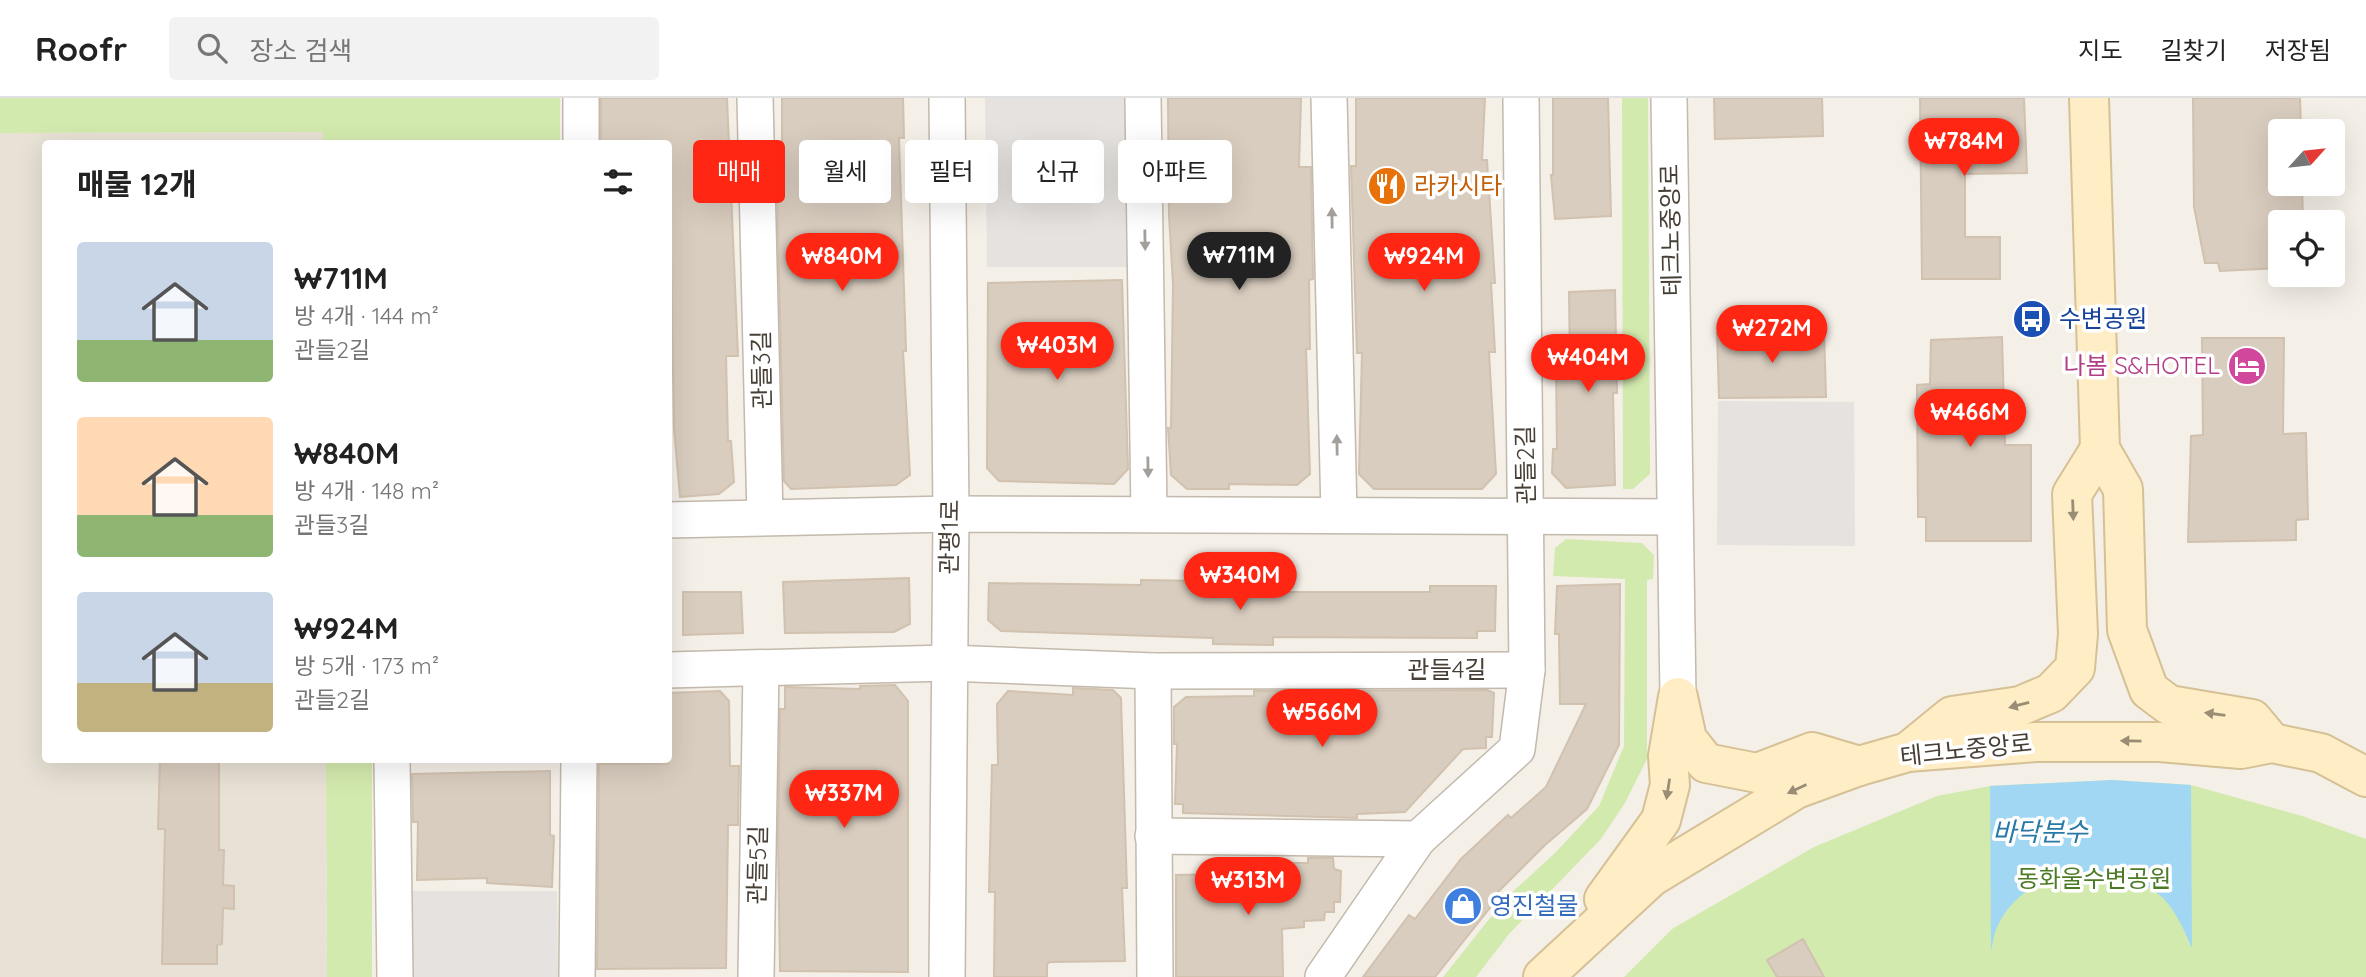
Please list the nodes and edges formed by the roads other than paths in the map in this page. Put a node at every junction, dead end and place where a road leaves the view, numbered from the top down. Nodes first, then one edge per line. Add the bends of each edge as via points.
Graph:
1 (581, 98) edge
2 (755, 98) edge
3 (947, 98) edge
4 (1143, 98) edge
5 (1329, 98) edge
6 (1521, 98) edge
7 (1669, 98) edge
8 (2089, 98) edge
9 (581, 140) edge
10 (2100, 449) junction
11 (951, 514) junction
12 (1149, 514) junction
13 (1339, 514) junction
14 (765, 517) junction
15 (1675, 517) junction
16 (1527, 518) junction
17 (672, 520) edge
18 (948, 663) junction
19 (761, 668) junction
20 (672, 670) edge
21 (1527, 670) junction
22 (1153, 671) junction
23 (1678, 697) junction
24 (2272, 743) junction
25 (1908, 752) junction
26 (2321, 752) junction
27 (2366, 753) edge
28 (392, 763) edge
29 (579, 763) edge
30 (1859, 766) junction
31 (2366, 777) edge
32 (1153, 836) junction
33 (1418, 839) junction
34 (1553, 966) edge
35 (395, 977) edge
36 (577, 977) edge
37 (756, 977) edge
38 (947, 977) edge
39 (1155, 977) edge
40 (1323, 977) edge

1 - 9 street
2 - 14 street, 관들3길
3 - 11 street, 관평1로
4 -> 12 street
13 -> 5 street
6 - 16 street, 관들2길
7 - 15 street, 테크노중앙로
8 - 10 main road
24 -> 10 main road via 2252,719 2169,705 2149,690 2127,631 2123,489
10 -> 25 main road via 2072,494 2078,634 2075,668 2050,694 2020,706 1952,716
11 - 12 street, 관들2길
11 - 14 street
11 - 18 street, 관평1로
12 - 13 street, 관들2길
13 - 16 street, 관들2길
14 - 17 street
15 - 16 street
15 - 23 street, 테크노중앙로
16 - 21 street
18 - 19 street
18 - 22 street, 관들4길
18 - 38 street, 관평1로
19 - 20 street
19 - 37 street, 관들5길
21 - 22 street, 관들4길
21 - 33 street via 1517,749
22 - 32 street
23 - 30 main road via 1687,739 1706,763 1757,774 1812,752
23 -> 34 main road via 1668,756 1671,785 1661,820
24 -> 25 main road, 테크노중앙로 via 2241,749 2160,742 2036,742
24 - 26 main road, 테크노중앙로
25 - 30 main road, 테크노중앙로
26 - 27 main road
26 - 31 main road, 테크노중앙로
28 - 35 street
29 - 36 street
30 -> 34 main road, 테크노중앙로 via 1796,789 1651,877
32 - 33 street
32 - 39 street
33 - 40 street

